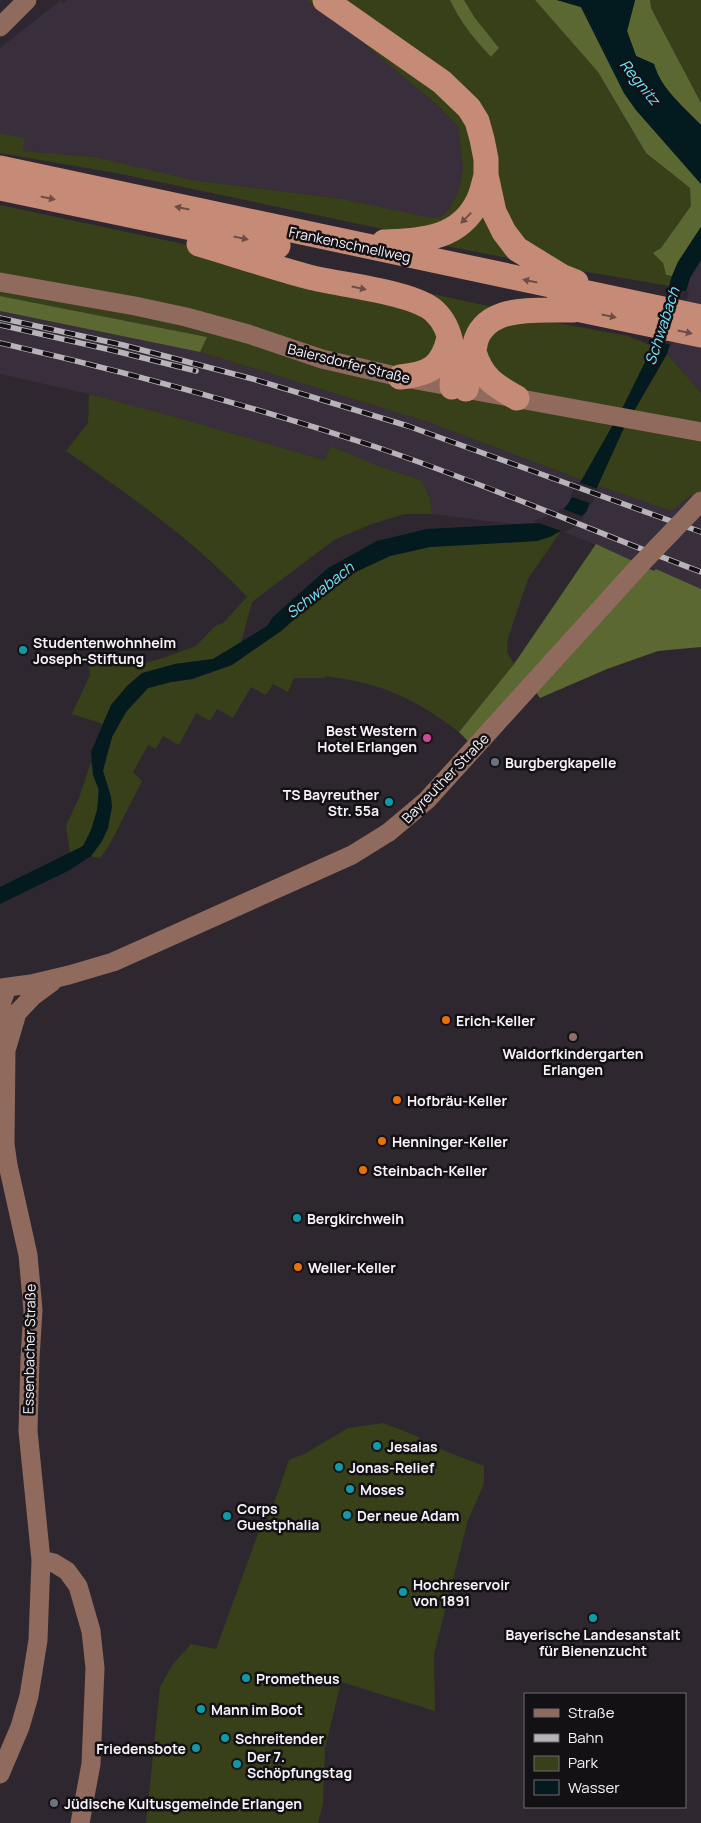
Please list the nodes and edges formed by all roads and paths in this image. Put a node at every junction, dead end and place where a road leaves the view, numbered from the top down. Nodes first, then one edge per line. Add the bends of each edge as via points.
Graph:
1 (27, 0) edge
2 (325, 0) edge
3 (0, 27) edge
4 (0, 168) edge
5 (486, 174) junction
6 (0, 188) edge
7 (108, 210) junction
8 (350, 244) junction
9 (0, 282) edge
10 (612, 298) junction
11 (583, 310) junction
12 (637, 313) junction
13 (701, 317) edge
14 (701, 335) edge
15 (449, 338) junction
16 (474, 352) junction
17 (400, 377) junction
18 (459, 388) junction
19 (517, 398) junction
20 (701, 432) edge
21 (701, 501) edge
22 (61, 977) junction
23 (3, 988) edge
24 (6, 1020) edge
25 (41, 1560) junction
26 (0, 1774) edge
27 (80, 1823) edge

1 - 3 street
2 - 5 highway via 442,82 469,108 482,139
8 -> 4 highway, Frankenschnellweg
5 -> 8 highway via 479,200 468,216 450,231 426,239
5 - 10 highway via 494,212 516,249 561,276
6 -> 7 highway, Frankenschnellweg
7 -> 11 highway, Frankenschnellweg
7 -> 15 highway via 180,239 263,264 414,300 435,312 446,326
10 -> 8 highway, Frankenschnellweg
9 - 17 street, Baiersdorfer Straße via 186,317 322,358
10 - 12 highway, Frankenschnellweg
11 -> 12 highway, Frankenschnellweg
11 - 16 highway via 522,312 495,318 479,332
12 - 13 highway, Frankenschnellweg
12 -> 14 highway, Frankenschnellweg
15 - 17 highway via 445,353 433,368
15 - 18 highway
16 - 18 highway
16 - 19 highway via 488,380
17 - 18 street, Baiersdorfer Straße
18 - 19 street, Baiersdorfer Straße
19 - 20 street, Baiersdorfer Straße
21 - 22 street, Bayreuther Straße, bridge via 427,800 389,832 344,859 113,962
22 - 23 street, Bayreuther Straße
22 - 24 street, Bayreuther Straße via 41,989
23 - 24 street, Essenbacher Straße
24 - 25 street, Essenbacher Straße via 5,1144 28,1255 33,1310 28,1431
25 - 26 street, Essenbacher Straße via 38,1640 29,1696
25 - 27 street via 67,1571 78,1586 92,1631 95,1668 91,1764

